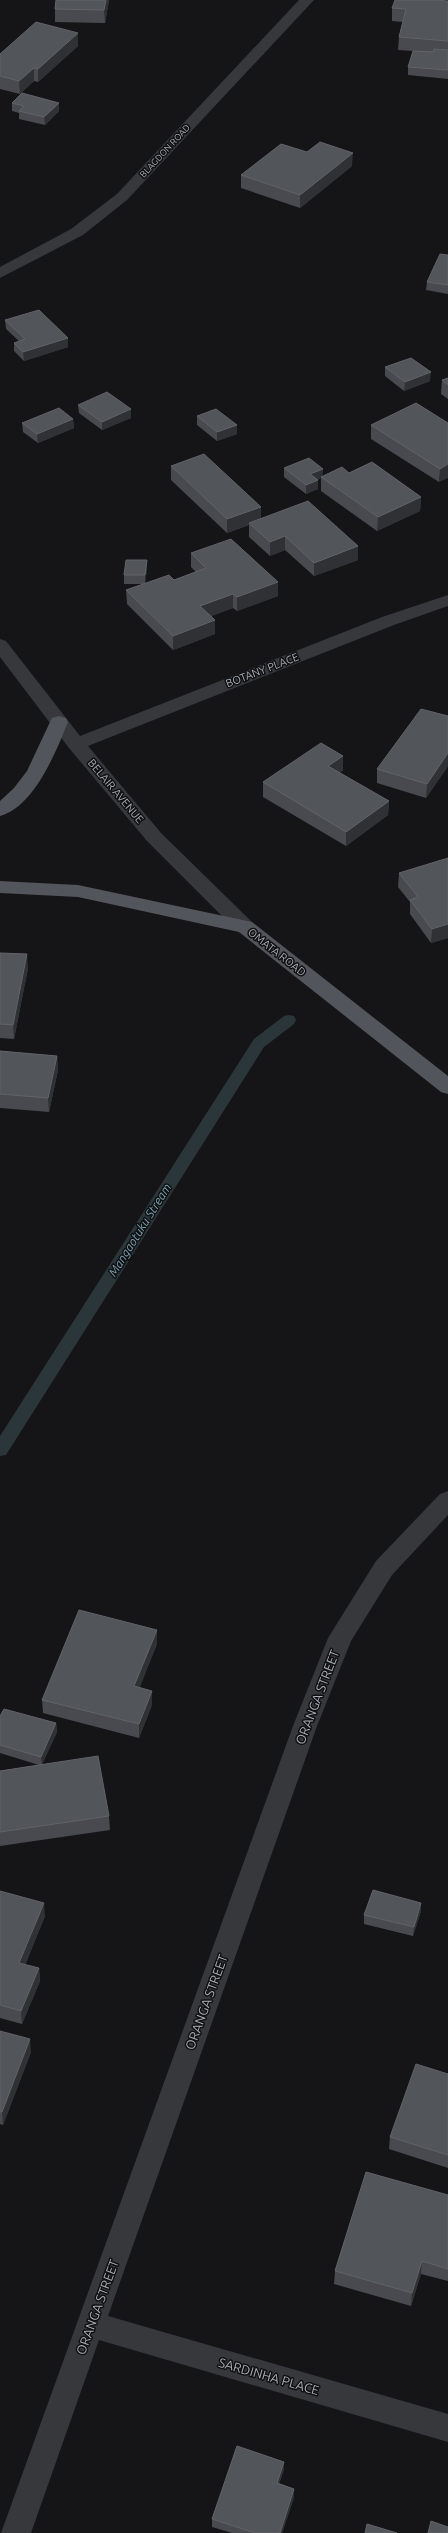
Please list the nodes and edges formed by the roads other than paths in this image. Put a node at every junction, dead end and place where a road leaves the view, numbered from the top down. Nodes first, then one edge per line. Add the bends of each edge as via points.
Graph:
1 (307, 0) edge
2 (0, 273) edge
3 (448, 600) edge
4 (0, 645) edge
5 (59, 722) junction
6 (76, 744) junction
7 (0, 810) edge
8 (0, 887) edge
9 (245, 926) junction
10 (448, 1087) edge
11 (448, 1500) edge
12 (90, 2324) junction
13 (448, 2428) edge
14 (16, 2533) edge

1 - 2 street, BLAGDON ROAD via 122,197 77,232
3 - 6 street, BOTANY PLACE
4 - 5 street, BELAIR AVENUE
5 - 6 street, BELAIR AVENUE
5 - 7 main road via 45,758 12,803
6 - 9 street, BELAIR AVENUE via 154,837
8 - 9 main road, OMATA ROAD via 78,891
9 - 10 main road, OMATA ROAD
11 - 12 street, ORANGA STREET via 384,1568 340,1638 305,1726
12 - 13 street, SARDINHA PLACE
12 - 14 street, ORANGA STREET

